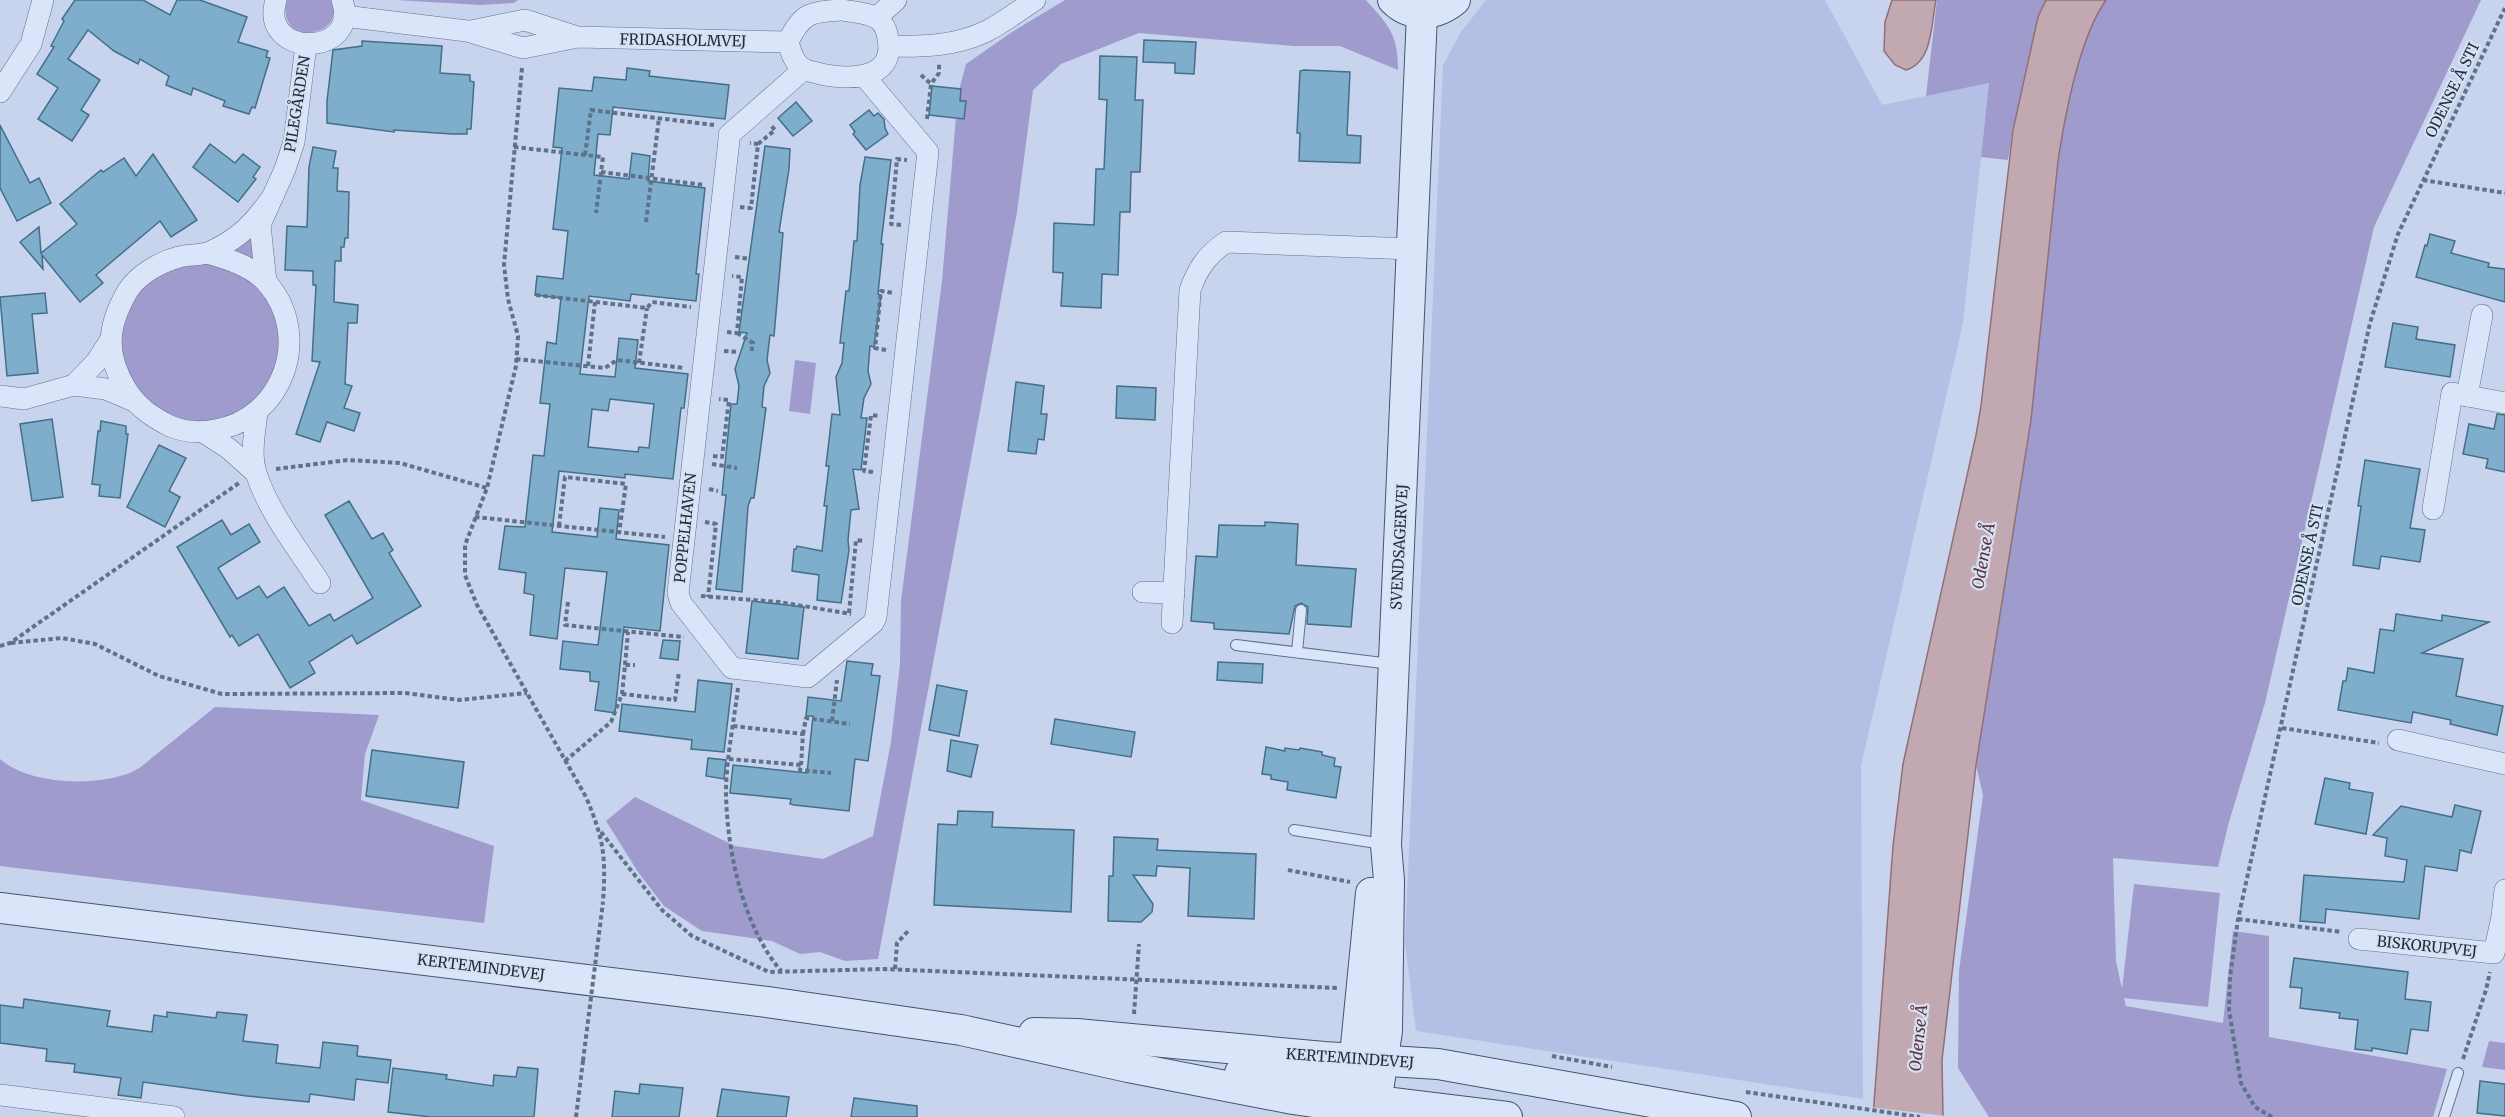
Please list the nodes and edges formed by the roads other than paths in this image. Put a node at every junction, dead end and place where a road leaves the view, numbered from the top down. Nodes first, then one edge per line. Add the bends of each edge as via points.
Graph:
1 (43, 0) edge
2 (897, 0) edge
3 (1035, 0) edge
4 (1393, 0) edge
5 (1455, 0) edge
6 (270, 1) edge
7 (805, 6) edge
8 (343, 8) edge
9 (1422, 14) junction
10 (876, 18) junction
11 (467, 32) junction
12 (578, 37) junction
13 (788, 42) junction
14 (306, 45) junction
15 (890, 46) junction
16 (804, 69) junction
17 (866, 77) junction
18 (0, 92) edge
19 (273, 196) junction
20 (1412, 249) junction
21 (207, 253) junction
22 (266, 282) junction
23 (2482, 315) dead end
24 (111, 339) junction
25 (74, 385) junction
26 (0, 396) edge
27 (2467, 396) junction
28 (132, 400) junction
29 (2505, 403) edge
30 (257, 412) junction
31 (203, 432) junction
32 (255, 472) junction
33 (2433, 509) dead end
34 (320, 583) dead end
35 (1143, 592) dead end
36 (1174, 593) junction
37 (1301, 610) dead end
38 (1172, 623) dead end
39 (1236, 645) dead end
40 (1297, 652) junction
41 (1394, 665) junction
42 (2397, 740) road end
43 (2505, 764) edge
44 (1294, 830) dead end
45 (1386, 845) junction
46 (2505, 890) edge
47 (0, 908) edge
48 (2504, 917) edge
49 (2359, 939) road end
50 (961, 1030) junction
51 (2458, 1073) road end
52 (1365, 1091) edge
53 (0, 1095) edge
54 (1730, 1116) edge
55 (174, 1117) edge
56 (1507, 1117) edge
57 (2444, 1117) edge

1 - 18 street via 31,44
2 - 10 street
3 - 15 street via 987,30 954,43
4 - 9 main road via 1401,8
5 - 9 main road via 1440,11
6 - 14 street via 285,36
7 - 10 street
7 - 13 street
8 - 11 street, FRIDASHOLMVEJ
8 - 14 street via 334,34 326,41
9 - 20 main road, SVENDSAGERVEJ
10 - 15 street via 886,29
11 - 12 street, FRIDASHOLMVEJ via 524,48
11 - 12 street, FRIDASHOLMVEJ via 525,20
12 - 13 street, FRIDASHOLMVEJ
13 - 16 street via 794,59
14 - 19 street, PILEGÅRDEN via 294,142
15 - 17 street via 880,68
16 - 17 street via 832,77
16 - 17 street, POPPELHAVEN via 729,135 678,593 681,603 732,668 808,677 873,623 876,616 928,152
19 - 21 street, PILEGÅRDEN via 237,237
19 - 22 street, PILEGÅRDEN via 260,225
20 - 36 street via 1226,242 1210,253 1197,270 1190,290
20 - 41 main road, SVENDSAGERVEJ
21 - 22 street, PILEGÅRDEN via 239,262
21 - 24 street, PILEGÅRDEN via 179,257 151,268 129,289 116,315
22 - 30 street, PILEGÅRDEN via 281,306 288,331 288,362 276,389
23 - 27 street
24 - 25 street, PILEGÅRDEN
24 - 28 street, PILEGÅRDEN via 115,370
25 - 26 street, PILEGÅRDEN via 24,399
25 - 28 street, PILEGÅRDEN via 105,389
27 - 29 street
27 - 33 street via 2452,393
28 - 31 street, PILEGÅRDEN via 153,418 178,429
30 - 31 street, PILEGÅRDEN via 230,428
30 - 32 street, PILEGÅRDEN
31 - 32 street, PILEGÅRDEN
32 - 34 street, PILEGÅRDEN
35 - 36 street
36 - 38 street
37 - 40 lane
39 - 40 lane
40 - 41 lane
41 - 45 main road, SVENDSAGERVEJ
42 - 43 street
44 - 45 lane
45 - 52 main road, SVENDSAGERVEJ via 1371,886 1363,989
45 - 52 main road, SVENDSAGERVEJ via 1388,1031
46 - 48 street, BISKORUPVEJ
47 - 50 main road, KERTEMINDEVEJ via 767,1002
48 - 49 street, BISKORUPVEJ via 2494,953
50 - 52 main road, KERTEMINDEVEJ via 1077,1034
50 - 52 main road, KERTEMINDEVEJ via 1293,1099
51 - 57 lane
52 - 54 main road, KERTEMINDEVEJ via 1438,1064
52 - 56 main road, KERTEMINDEVEJ
53 - 55 street

